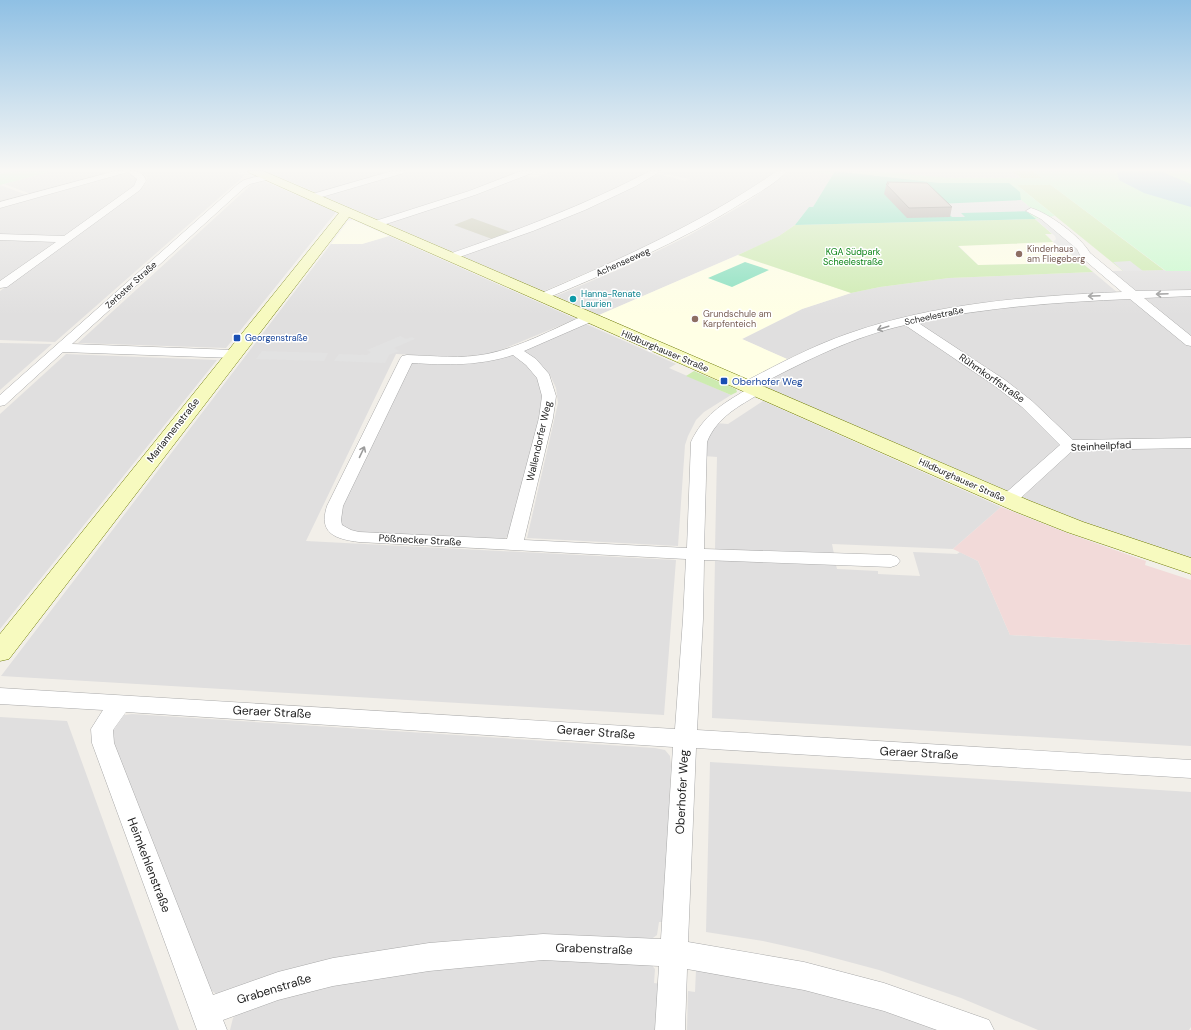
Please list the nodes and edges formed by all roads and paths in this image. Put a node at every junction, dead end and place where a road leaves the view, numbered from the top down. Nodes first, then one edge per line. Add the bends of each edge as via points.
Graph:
1 (93, 219) edge
2 (204, 219) edge
3 (340, 219) edge
4 (364, 219) edge
5 (391, 219) edge
6 (554, 219) edge
7 (708, 219) edge
8 (1048, 219) edge
9 (376, 224) junction
10 (0, 237) edge
11 (66, 239) junction
12 (450, 257) junction
13 (0, 284) edge
14 (1191, 293) edge
15 (1133, 295) junction
16 (541, 297) junction
17 (589, 318) junction
18 (907, 321) junction
19 (1191, 342) edge
20 (61, 348) junction
21 (514, 350) junction
22 (234, 354) junction
23 (751, 388) junction
24 (0, 402) edge
25 (1191, 443) edge
26 (1069, 445) junction
27 (1008, 500) junction
28 (514, 544) junction
29 (696, 554) junction
30 (891, 561) dead end
31 (1191, 566) edge
32 (0, 652) edge
33 (0, 696) edge
34 (120, 703) junction
35 (685, 739) junction
36 (1191, 769) edge
37 (674, 953) junction
38 (209, 1021) edge
39 (670, 1030) edge
40 (979, 1030) edge

1 - 11 street
2 - 20 street, Zerbster Straße
3 - 22 main road, Mariannenstraße
4 - 9 main road, Hildburghauser Straße
5 - 9 street
6 - 12 street
7 - 16 street, Achenseeweg via 629,260
8 - 15 street
9 - 12 main road, Hildburghauser Straße
10 - 11 street
11 - 13 street
12 - 16 main road, Hildburghauser Straße
14 -> 15 street, Scheelestraße
15 -> 18 street, Scheelestraße via 1064,297 1006,303
15 - 19 street
16 - 17 main road, Hildburghauser Straße
17 - 21 street
17 - 23 main road, Hildburghauser Straße
18 -> 23 street, Scheelestraße via 819,350 790,363
18 - 26 street, Rühmkorffstraße via 1006,387
20 - 22 street
20 - 24 street, Zerbster Straße
21 - 28 street, Wallendorfer Weg via 544,377 549,396 546,418
28 -> 21 street, Pößnecker Straße via 349,536 336,530 331,522 335,506 407,359 474,360
22 - 32 main road, Mariannenstraße
23 - 27 main road, Hildburghauser Straße
23 - 29 street, Oberhofer Weg via 717,414 701,438
25 - 26 street, Steinheilpfad
26 - 27 street, Steinheilpfad
27 - 31 main road, Hildburghauser Straße via 1075,527
28 - 29 street, Pößnecker Straße
29 - 30 street
29 - 35 street, Oberhofer Weg
33 - 34 street, Geraer Straße
34 - 35 street, Geraer Straße
34 - 38 street, Heimkehlenstraße via 102,729 103,743
35 - 36 street, Geraer Straße
35 - 37 street, Oberhofer Weg
37 - 38 street, Grabenstraße via 543,946 429,957 333,972 278,986
37 - 39 street, Oberhofer Weg
37 - 40 street, Grabenstraße via 804,976 884,998

